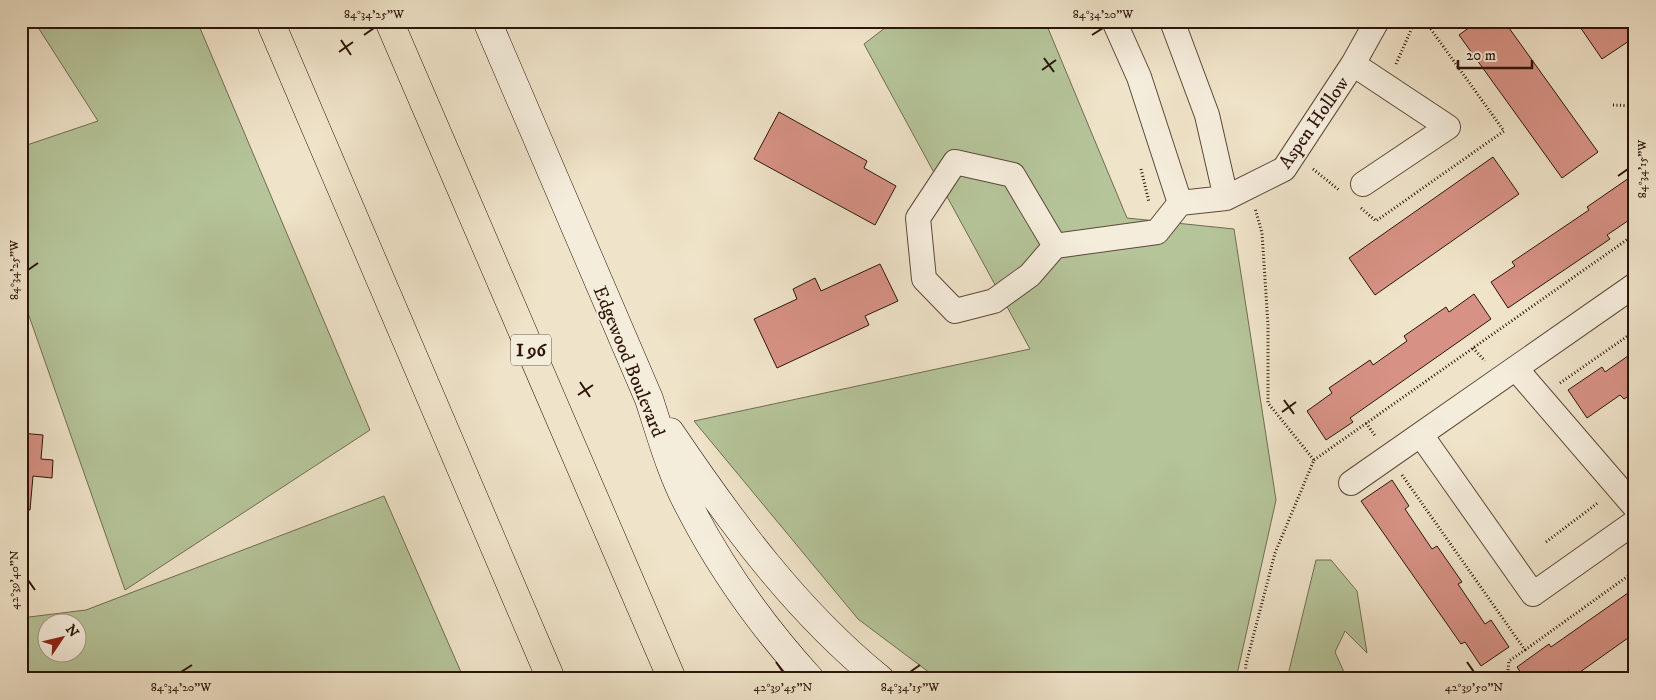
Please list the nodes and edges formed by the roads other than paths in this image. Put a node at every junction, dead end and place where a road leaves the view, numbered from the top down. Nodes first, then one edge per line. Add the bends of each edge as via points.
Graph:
1 (270, 21) edge
2 (389, 21) edge
3 (487, 21) edge
4 (1114, 21) edge
5 (1172, 21) edge
6 (1376, 21) edge
7 (1353, 64) junction
8 (1354, 194) road end
9 (1226, 198) junction
10 (1180, 203) junction
11 (1055, 246) junction
12 (1635, 285) edge
13 (1517, 370) junction
14 (649, 399) junction
15 (1421, 435) junction
16 (1351, 483) dead end
17 (1635, 507) edge
18 (1635, 522) edge
19 (551, 679) edge
20 (672, 679) edge
21 (810, 679) edge
22 (880, 679) edge

1 - 19 highway
2 - 20 highway, I 96
3 - 14 street, Edgewood Boulevard
4 - 10 street via 1139,77
5 - 9 street via 1207,115
6 - 7 street, Aspen Hollow
7 - 8 street via 1448,126
7 - 9 street, Aspen Hollow via 1284,169
9 - 10 street
10 - 11 street via 1157,232
11 - 11 street via 1012,176 955,162 918,218 924,279 955,311 994,301 1030,275
12 - 13 street
13 - 15 street
13 - 17 street
14 - 21 street, Edgewood Boulevard via 668,458 690,510 730,577 768,631
14 - 22 street via 719,504 785,588
15 - 16 street
15 - 18 street via 1534,594

